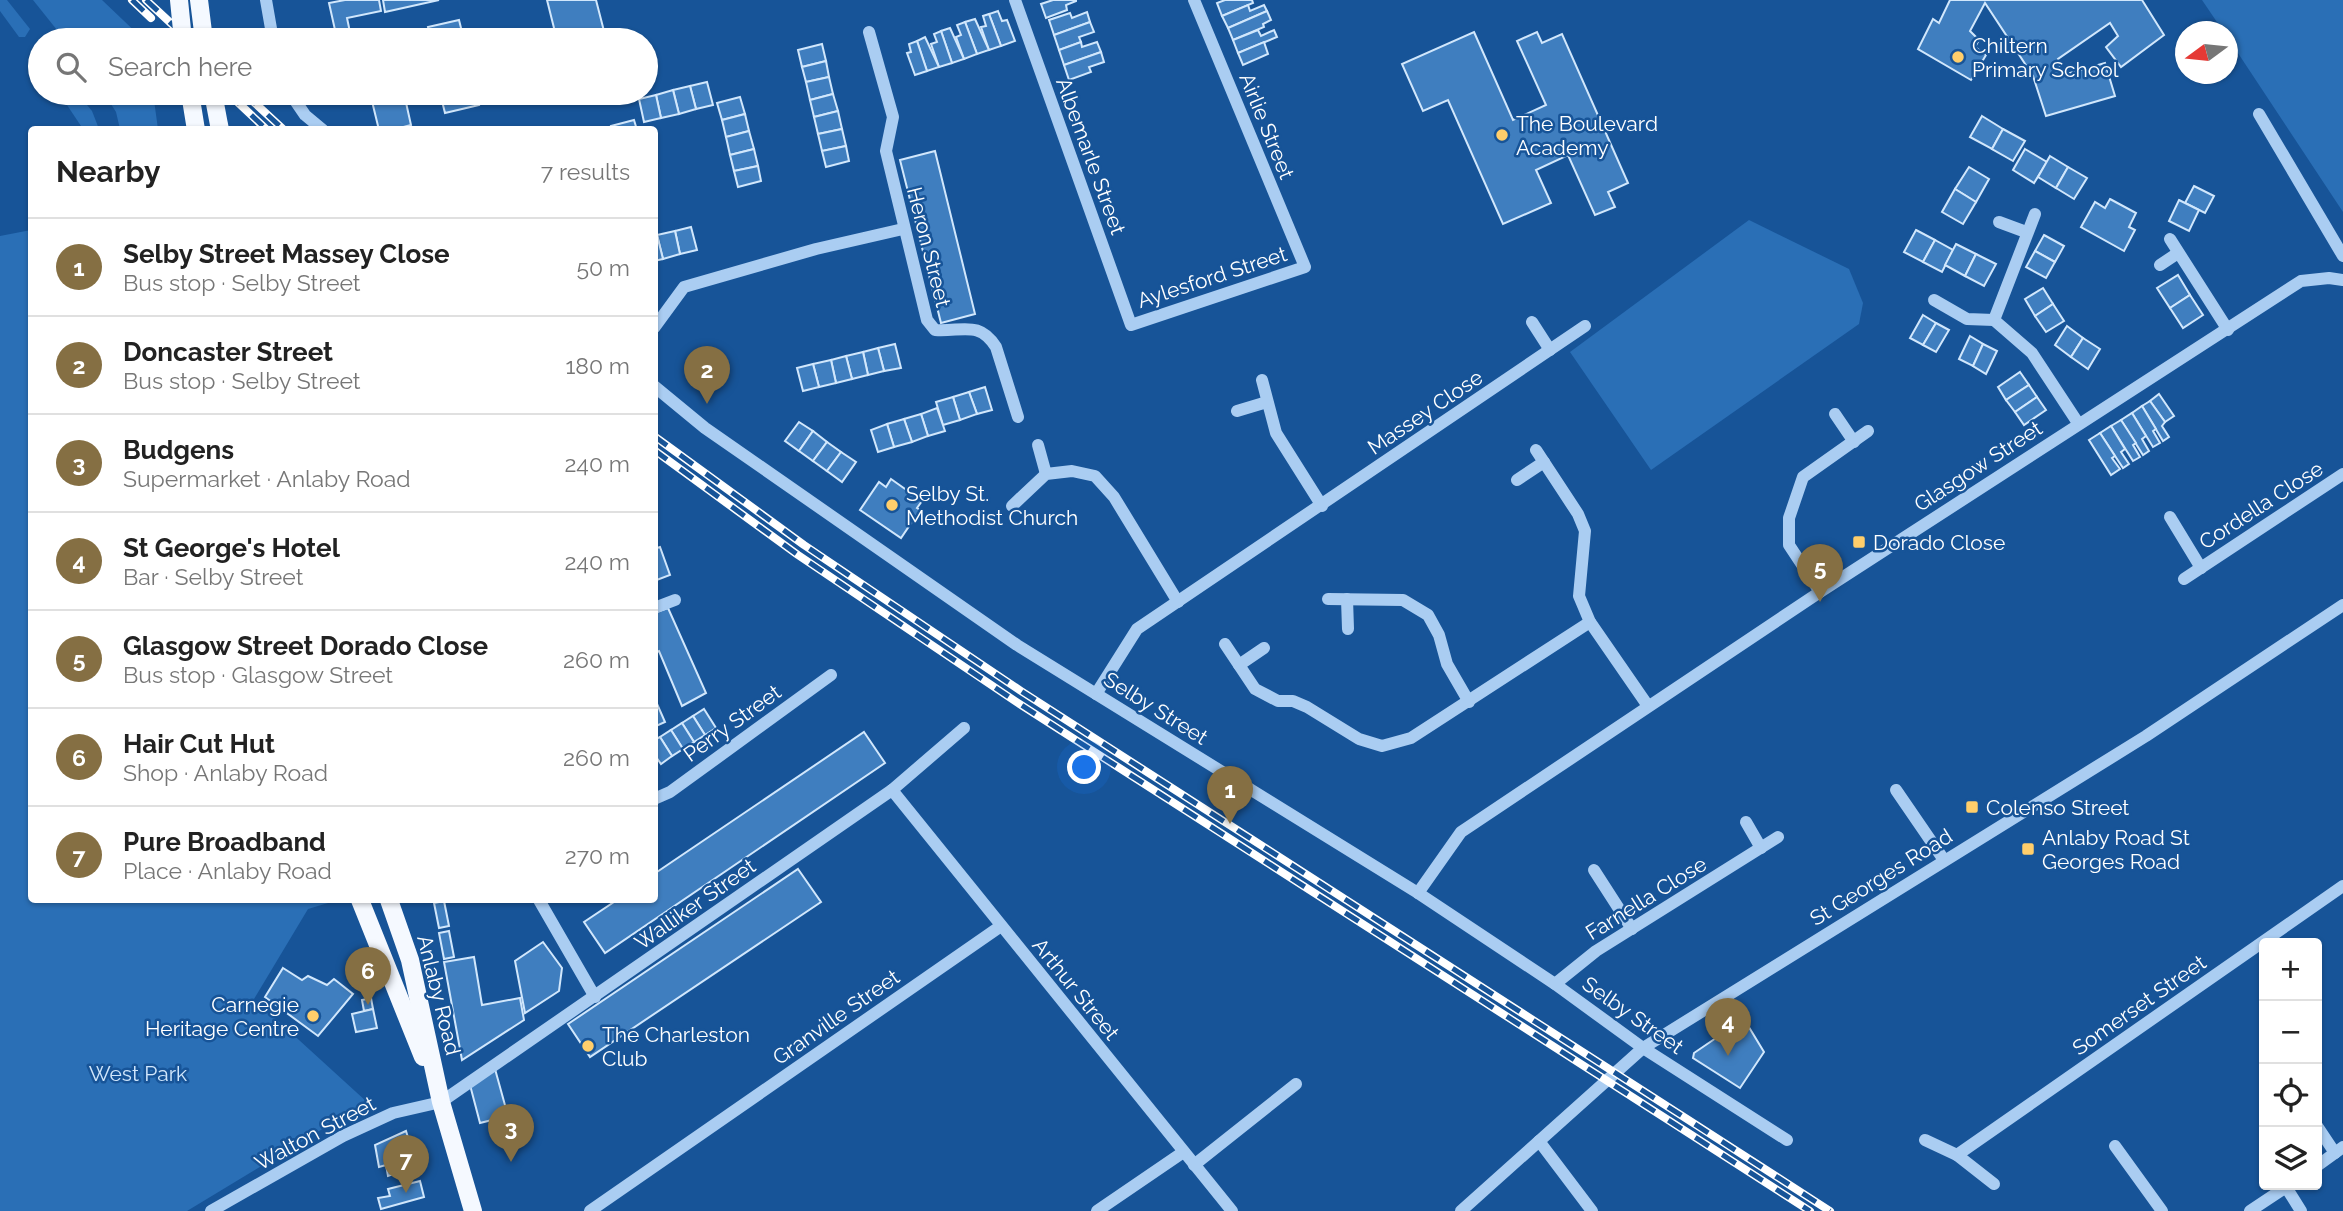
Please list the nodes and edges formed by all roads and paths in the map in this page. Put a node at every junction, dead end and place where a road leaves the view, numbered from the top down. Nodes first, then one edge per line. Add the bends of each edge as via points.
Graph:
1 (178, 0) edge
2 (199, 0) edge
3 (266, 0) edge
4 (1015, 0) edge
5 (1194, 0) edge
6 (182, 28) edge
7 (202, 28) edge
8 (272, 28) edge
9 (869, 32) dead end
10 (192, 105) edge
11 (216, 105) edge
12 (298, 105) edge
13 (2259, 114) dead end
14 (195, 126) edge
15 (219, 126) edge
16 (318, 126) edge
17 (2035, 214) dead end
18 (1999, 222) dead end
19 (903, 229) junction
20 (2026, 232) junction
21 (2170, 239) dead end
22 (2178, 253) junction
23 (2343, 256) edge
24 (2160, 265) dead end
25 (1304, 267) joint
26 (2343, 280) edge
27 (1934, 300) dead end
28 (1994, 320) junction
29 (1532, 322) dead end
30 (658, 323) edge
31 (1131, 325) joint
32 (1585, 326) dead end
33 (2228, 330) junction
34 (1550, 350) junction
35 (1262, 380) dead end
36 (658, 389) edge
37 (1268, 402) junction
38 (1237, 411) dead end
39 (1835, 414) dead end
40 (1018, 417) dead end
41 (2078, 423) junction
42 (1868, 431) dead end
43 (1854, 442) junction
44 (1038, 445) dead end
45 (1536, 450) dead end
46 (1544, 462) junction
47 (1046, 474) junction
48 (2343, 474) edge
49 (1517, 480) dead end
50 (1012, 506) dead end
51 (1322, 506) junction
52 (2170, 517) dead end
53 (2201, 568) junction
54 (2184, 579) dead end
55 (1820, 592) junction
56 (1328, 599) dead end
57 (1347, 599) junction
58 (675, 600) dead end
59 (1178, 602) junction
60 (2343, 605) edge
61 (658, 606) edge
62 (1590, 622) junction
63 (1348, 629) dead end
64 (1225, 644) dead end
65 (1264, 648) dead end
66 (1239, 666) junction
67 (831, 675) dead end
68 (1096, 694) junction
69 (1469, 702) junction
70 (1648, 706) junction
71 (964, 728) dead end
72 (892, 790) junction
73 (1896, 790) dead end
74 (658, 797) edge
75 (1746, 822) dead end
76 (1778, 836) dead end
77 (1761, 848) junction
78 (1944, 860) junction
79 (1594, 870) dead end
80 (2343, 886) edge
81 (1418, 893) junction
82 (361, 903) edge
83 (390, 903) edge
84 (541, 903) edge
85 (1001, 926) junction
86 (1632, 929) junction
87 (1556, 985) junction
88 (595, 997) junction
89 (1643, 1048) junction
90 (1296, 1084) dead end
91 (441, 1102) junction
92 (2318, 1127) edge
93 (1787, 1139) dead end
94 (1925, 1140) dead end
95 (1539, 1141) junction
96 (2115, 1146) dead end
97 (2339, 1150) edge
98 (1182, 1153) junction
99 (1957, 1155) junction
100 (2322, 1162) edge
101 (1194, 1165) junction
102 (1994, 1184) dead end
103 (2282, 1190) edge
104 (2290, 1190) edge
105 (211, 1211) edge
106 (473, 1211) edge
107 (590, 1211) edge
108 (1097, 1211) edge
109 (1232, 1211) edge
110 (1461, 1211) edge
111 (1592, 1211) edge
112 (2162, 1211) edge
113 (2250, 1211) edge
114 (2301, 1211) edge

1 - 6 main road, bridge
2 - 7 main road
3 - 8 street
4 - 31 street, Albemarle Street
5 - 25 street, Airlie Street
9 - 19 street, Heron Street via 893,117 886,151
10 - 14 main road
11 - 15 main road
12 - 16 street
13 - 23 street
17 - 20 street
18 - 20 street
19 - 30 street via 816,248 684,288
19 - 40 street, Heron Street via 930,326 942,331 972,327 990,337
20 - 28 street
21 - 22 street
22 - 24 street
22 - 33 street
25 - 31 street, Aylesford Street
26 - 33 street, Glasgow Street via 2301,281
27 - 28 street via 1967,320
28 - 41 street via 2032,353
29 - 34 street
32 - 34 street, Massey Close
33 - 41 street, Glasgow Street
34 - 51 street, Massey Close
35 - 37 street
36 - 68 street, Selby Street via 705,428
37 - 38 street
37 - 51 street via 1276,433
39 - 43 street
41 - 55 street, Glasgow Street
42 - 43 street
43 - 55 street via 1803,477 1789,518 1789,545
44 - 47 street
45 - 46 street
46 - 49 street
46 - 62 street via 1585,531 1579,596
47 - 50 street
47 - 59 street via 1072,471 1095,476 1114,497
48 - 53 street, Cordella Close
51 - 59 street, Massey Close
52 - 53 street, Cordella Close
53 - 54 street, Cordella Close
55 - 70 street, Glasgow Street
56 - 57 street
57 - 63 street
57 - 69 street via 1403,600 1428,615 1440,635 1447,664
58 - 61 street
59 - 68 street, Massey Close via 1137,629
60 - 78 street, St Georges Road via 2146,736
62 - 69 street
62 - 70 street
64 - 66 street
65 - 66 street
66 - 69 street via 1255,689 1278,701 1307,707 1359,739 1382,746 1411,738
67 - 74 street, Perry Street
68 - 81 street, Selby Street
70 - 81 street, Glasgow Street via 1461,831
71 - 72 street, Walliker Street
72 - 85 street, Arthur Street
72 - 88 street, Walliker Street
73 - 78 street
75 - 77 street
76 - 77 street, Farnella Close
77 - 86 street, Farnella Close
78 - 89 street, St Georges Road
79 - 86 street
80 - 99 street, Somerset Street
81 - 87 street, Selby Street
82 - 91 main road, Anlaby Road
83 - 91 main road, Anlaby Road via 410,960
84 - 88 street
85 - 98 street, Arthur Street
85 - 107 street, Granville Street
86 - 87 street, Farnella Close via 1596,951
87 - 89 street, Selby Street
88 - 91 street, Walliker Street
89 - 93 street, Selby Street
89 - 95 street, St Georges Road
90 - 101 street
91 - 105 street, Walton Street via 393,1113 342,1136
91 - 106 main road, Anlaby Road
92 - 97 street
94 - 99 street
95 - 110 street, St Georges Road
95 - 111 street
96 - 112 street
97 - 100 street
98 - 101 street, Arthur Street
98 - 108 street
99 - 102 street
101 - 109 street, Arthur Street
103 - 113 street
104 - 114 street

